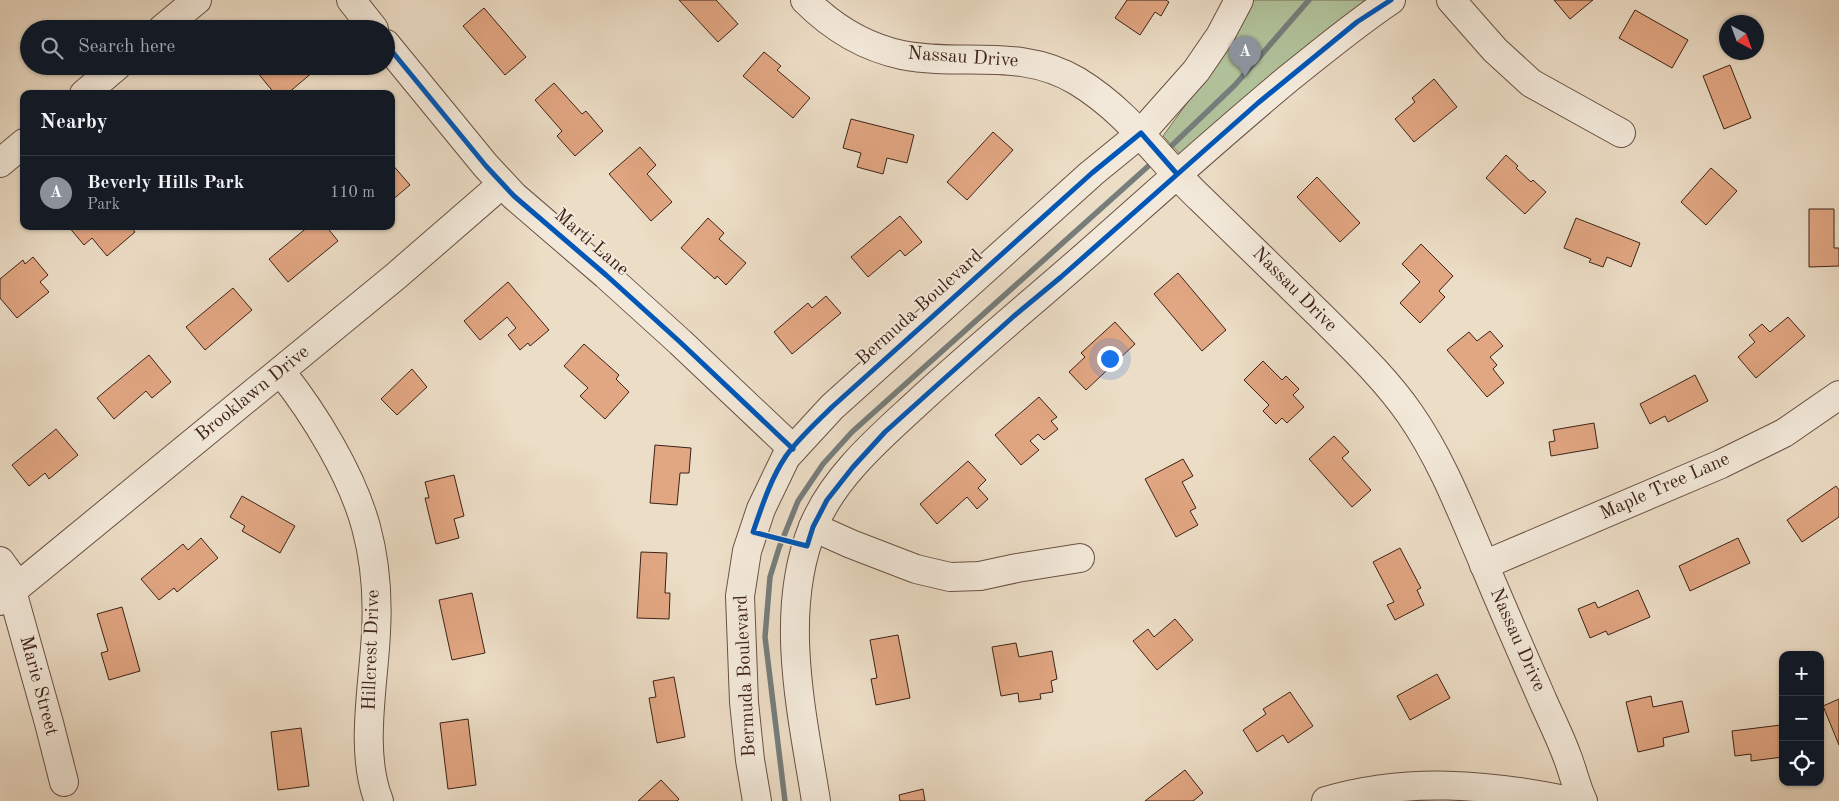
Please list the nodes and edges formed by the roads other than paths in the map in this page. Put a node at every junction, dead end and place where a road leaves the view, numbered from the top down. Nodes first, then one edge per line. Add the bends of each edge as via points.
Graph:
1 (197, 0) edge
2 (351, 0) edge
3 (805, 0) edge
4 (1239, 0) edge
5 (1391, 0) edge
6 (1451, 0) edge
7 (173, 20) edge
8 (367, 20) edge
9 (395, 55) edge
10 (106, 75) edge
11 (89, 90) edge
12 (1622, 133) dead end
13 (20, 146) edge
14 (1161, 156) junction
15 (0, 163) edge
16 (502, 184) junction
17 (280, 372) junction
18 (1839, 395) edge
19 (792, 449) junction
20 (813, 527) junction
21 (1080, 558) dead end
22 (0, 561) edge
23 (1484, 565) junction
24 (10, 593) edge
25 (64, 782) dead end
26 (379, 801) edge
27 (757, 801) edge
28 (816, 801) edge
29 (1326, 801) edge
30 (1570, 801) edge
31 (1583, 801) edge

1 - 7 street
2 - 8 street
3 - 14 street, Nassau Drive via 839,30 873,46 903,55 1003,59 1042,65 1075,80 1104,100
4 - 14 street, Bermuda Boulevard via 1196,71
5 - 14 street via 1357,22 1258,104
6 - 12 street via 1495,50 1531,83
9 - 16 street, Marti Lane
10 - 11 street
13 - 15 street
14 - 19 street, Bermuda Boulevard via 1092,173 832,407
14 - 20 street, Bermuda Boulevard via 1068,271 885,432 852,467 827,500
14 - 23 street, Nassau Drive via 1199,198 1388,385 1409,412 1439,463
16 - 17 street, Brooklawn Drive
16 - 19 street, Marti Lane via 673,336
17 - 24 street, Brooklawn Drive
17 - 26 street, Hillcrest Drive via 299,395 336,458 366,527 376,596 370,749
18 - 23 street, Maple Tree Lane via 1784,433 1721,464
19 - 27 street, Bermuda Boulevard via 761,509 747,551 740,596 744,702
20 - 21 street via 916,569 950,578 980,576
20 - 28 street, Bermuda Boulevard via 802,561 795,602 796,648
22 - 24 street, Marie Street
23 - 31 street, Nassau Drive via 1567,756
24 - 25 street, Marie Street
29 - 30 street via 1409,785 1484,787

